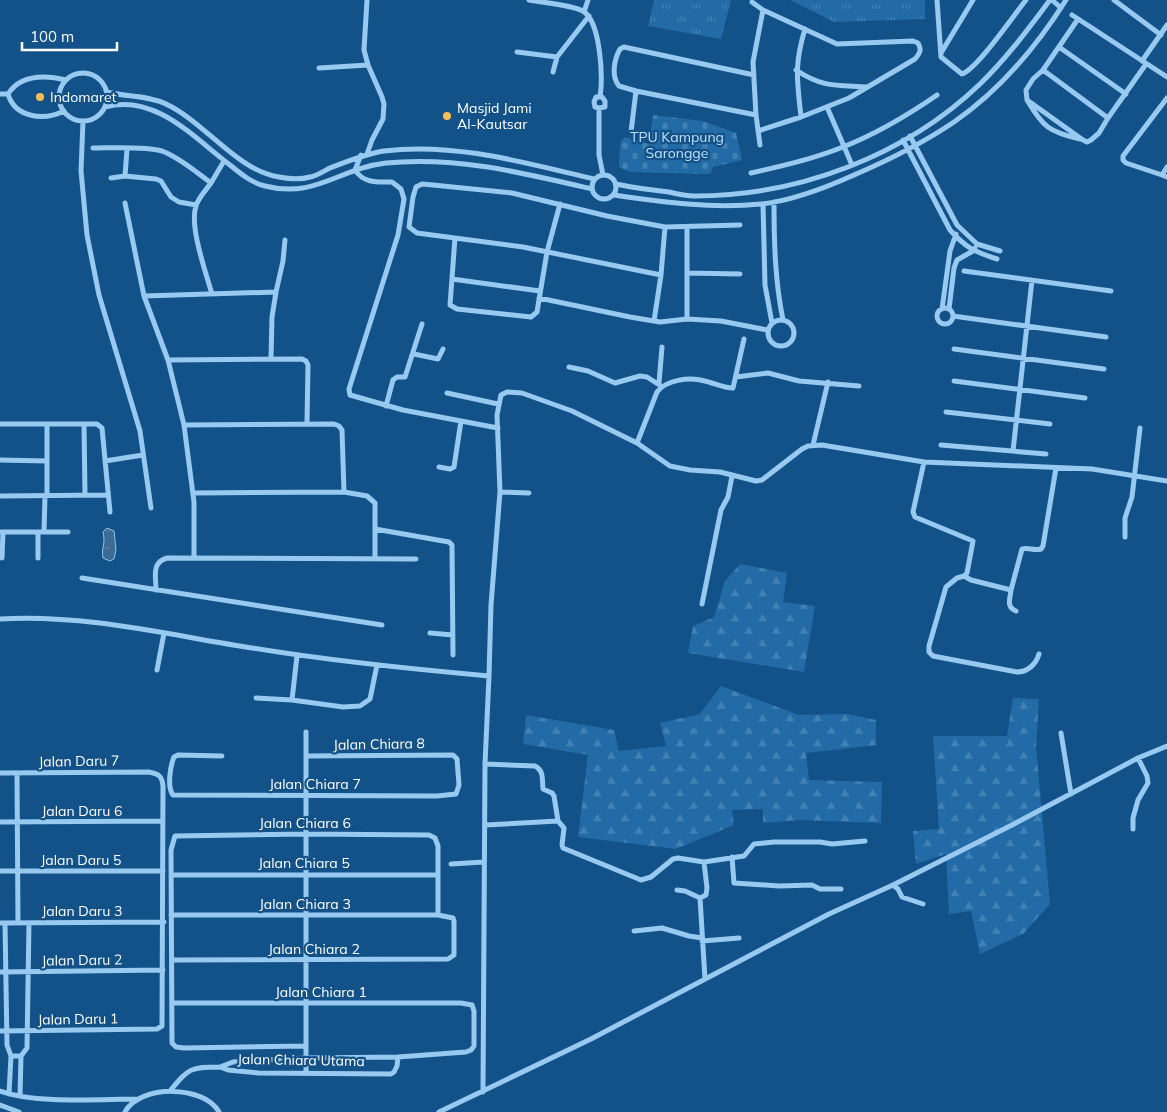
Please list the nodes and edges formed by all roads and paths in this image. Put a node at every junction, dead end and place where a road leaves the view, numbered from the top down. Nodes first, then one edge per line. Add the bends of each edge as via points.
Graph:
1 (367, 0) edge
2 (529, 0) edge
3 (588, 0) edge
4 (937, 0) edge
5 (1026, 0) edge
6 (1051, 0) edge
7 (1066, 0) edge
8 (1114, 0) edge
9 (971, 1) edge
10 (752, 2) dead end
11 (1061, 8) junction
12 (763, 10) junction
13 (586, 14) junction
14 (1072, 15) dead end
15 (1078, 20) junction
16 (1167, 25) edge
17 (805, 29) junction
18 (1161, 35) junction
19 (1059, 47) junction
20 (517, 52) dead end
21 (940, 54) junction
22 (557, 57) junction
23 (1144, 63) junction
24 (368, 65) junction
25 (319, 68) dead end
26 (796, 70) junction
27 (1043, 70) junction
28 (552, 72) dead end
29 (754, 75) junction
30 (1167, 77) edge
31 (66, 80) junction
32 (867, 87) junction
33 (636, 91) junction
34 (107, 92) junction
35 (0, 94) edge
36 (8, 94) junction
37 (1126, 94) junction
38 (937, 95) dead end
39 (1167, 98) edge
40 (1027, 100) junction
41 (105, 107) junction
42 (827, 107) junction
43 (64, 111) junction
44 (756, 115) junction
45 (801, 117) junction
46 (1108, 118) junction
47 (83, 121) junction
48 (758, 131) junction
49 (631, 132) dead end
50 (910, 136) junction
51 (903, 140) junction
52 (1082, 140) junction
53 (760, 145) dead end
54 (844, 146) junction
55 (916, 146) junction
56 (92, 148) dead end
57 (127, 149) junction
58 (908, 150) junction
59 (364, 155) junction
60 (224, 161) junction
61 (852, 165) junction
62 (1167, 167) edge
63 (356, 170) junction
64 (750, 173) dead end
65 (603, 175) junction
66 (125, 176) junction
67 (1165, 176) edge
68 (110, 178) dead end
69 (594, 180) junction
70 (211, 183) junction
71 (616, 184) junction
72 (592, 189) junction
73 (738, 193) junction
74 (614, 195) junction
75 (774, 202) junction
76 (125, 203) dead end
77 (560, 204) junction
78 (762, 204) junction
79 (196, 205) junction
80 (739, 206) junction
81 (740, 226) dead end
82 (665, 227) junction
83 (687, 228) junction
84 (960, 230) junction
85 (954, 235) junction
86 (455, 238) junction
87 (285, 240) dead end
88 (977, 244) junction
89 (973, 251) junction
90 (1000, 251) dead end
91 (548, 252) junction
92 (764, 259) junction
93 (775, 259) junction
94 (997, 259) dead end
95 (964, 271) dead end
96 (687, 273) junction
97 (740, 274) dead end
98 (661, 275) junction
99 (452, 279) junction
100 (1032, 280) junction
101 (1111, 291) dead end
102 (276, 292) junction
103 (212, 294) junction
104 (540, 294) junction
105 (144, 296) junction
106 (942, 309) junction
107 (949, 309) junction
108 (952, 316) junction
109 (687, 320) junction
110 (783, 320) junction
111 (654, 321) junction
112 (772, 323) junction
113 (422, 324) dead end
114 (1027, 326) junction
115 (767, 330) junction
116 (1106, 337) dead end
117 (744, 339) dead end
118 (662, 348) dead end
119 (442, 349) dead end
120 (954, 349) dead end
121 (414, 354) junction
122 (271, 358) junction
123 (1023, 358) junction
124 (168, 360) junction
125 (569, 367) dead end
126 (1104, 369) dead end
127 (736, 377) junction
128 (954, 381) dead end
129 (828, 382) junction
130 (660, 385) junction
131 (859, 386) dead end
132 (1020, 389) junction
133 (447, 393) dead end
134 (1086, 398) dead end
135 (498, 404) junction
136 (386, 406) junction
137 (946, 412) dead end
138 (461, 420) junction
139 (1016, 420) junction
140 (307, 423) junction
141 (0, 424) edge
142 (47, 424) junction
143 (84, 424) junction
144 (1050, 424) dead end
145 (184, 425) junction
146 (498, 428) junction
147 (1140, 428) dead end
148 (637, 443) junction
149 (813, 445) junction
150 (941, 445) dead end
151 (1012, 451) junction
152 (1046, 454) dead end
153 (144, 455) junction
154 (0, 460) edge
155 (105, 461) junction
156 (47, 462) junction
157 (924, 462) junction
158 (439, 467) dead end
159 (1056, 468) junction
160 (732, 476) junction
161 (1134, 476) junction
162 (1167, 481) edge
163 (193, 492) junction
164 (344, 492) junction
165 (500, 492) junction
166 (529, 493) dead end
167 (85, 495) junction
168 (108, 495) junction
169 (0, 496) edge
170 (46, 496) junction
171 (151, 508) dead end
172 (110, 512) dead end
173 (375, 529) junction
174 (1, 532) edge
175 (38, 532) junction
176 (44, 532) junction
177 (68, 532) dead end
178 (1125, 538) dead end
179 (2, 558) dead end
180 (38, 558) dead end
181 (194, 558) junction
182 (376, 559) junction
183 (416, 559) dead end
184 (964, 576) junction
185 (82, 578) dead end
186 (156, 590) junction
187 (1011, 590) junction
188 (702, 604) dead end
189 (1016, 611) dead end
190 (0, 619) edge
191 (382, 625) dead end
192 (164, 633) junction
193 (430, 633) dead end
194 (453, 635) junction
195 (1039, 654) dead end
196 (453, 655) dead end
197 (297, 656) junction
198 (376, 665) junction
199 (157, 670) dead end
200 (490, 676) junction
201 (256, 698) dead end
202 (292, 700) junction
203 (306, 732) dead end
204 (1061, 733) dead end
205 (1167, 746) edge
206 (222, 756) dead end
207 (306, 756) junction
208 (1138, 758) junction
209 (485, 764) junction
210 (17, 773) junction
211 (0, 774) edge
212 (306, 794) junction
213 (456, 794) joint
214 (1071, 794) junction
215 (163, 821) junction
216 (558, 821) junction
217 (0, 822) edge
218 (17, 822) junction
219 (485, 826) junction
220 (1133, 829) dead end
221 (306, 834) junction
222 (865, 840) dead end
223 (732, 857) junction
224 (484, 862) junction
225 (704, 862) junction
226 (451, 864) dead end
227 (0, 871) edge
228 (18, 871) junction
229 (163, 871) junction
230 (437, 874) junction
231 (172, 875) junction
232 (306, 875) junction
233 (895, 887) junction
234 (841, 889) dead end
235 (677, 890) dead end
236 (700, 898) junction
237 (923, 904) dead end
238 (171, 916) junction
239 (306, 916) junction
240 (438, 916) junction
241 (164, 922) junction
242 (2, 923) edge
243 (18, 923) junction
244 (29, 923) junction
245 (634, 931) dead end
246 (739, 938) dead end
247 (702, 940) junction
248 (173, 960) junction
249 (306, 960) junction
250 (163, 970) junction
251 (3, 972) edge
252 (28, 972) junction
253 (705, 979) junction
254 (172, 1003) junction
255 (306, 1004) junction
256 (0, 1031) edge
257 (7, 1031) junction
258 (28, 1031) junction
259 (306, 1046) junction
260 (471, 1050) joint
261 (11, 1056) junction
262 (21, 1056) junction
263 (398, 1057) junction
264 (306, 1058) junction
265 (249, 1061) junction
266 (220, 1067) junction
267 (248, 1072) junction
268 (306, 1072) junction
269 (0, 1091) edge
270 (170, 1091) junction
271 (483, 1092) junction
272 (10, 1094) junction
273 (20, 1096) junction
274 (139, 1099) junction
275 (2, 1108) edge
276 (16, 1112) edge
277 (125, 1112) edge
278 (219, 1112) edge
279 (439, 1112) edge

1 - 24 street via 364,50
2 - 13 street
3 - 13 street
4 - 21 street
5 - 21 street via 964,74 958,73
6 - 11 street
6 - 50 street via 1007,57 978,85
7 - 11 street
8 - 18 street
9 - 21 street
10 - 12 street
11 - 55 street via 1033,46 989,94
12 - 17 street
12 - 29 street via 753,62
13 - 22 street
13 - 65 street via 595,29 600,60 600,97 596,97 594,102 599,108 599,155
14 - 15 street
15 - 19 street
15 - 23 street
16 - 18 street
17 - 26 street
17 - 32 street via 837,44 918,43 921,51 915,59
18 - 23 street
19 - 27 street
19 - 37 street
20 - 22 street
22 - 28 street
23 - 30 street
23 - 37 street
24 - 25 street
24 - 59 street via 384,104 383,119
26 - 32 street via 810,80 829,85
26 - 45 street
27 - 40 street via 1026,90
27 - 46 street
29 - 33 street via 624,47 615,62 615,81 619,86
29 - 44 street
31 - 34 street via 76,74 89,74 101,80
31 - 36 street via 40,76 22,80
31 - 43 street via 59,98
32 - 42 street
33 - 44 street
33 - 49 street
34 - 41 street
34 - 59 street via 151,98 166,104 192,119 256,170 266,174 310,178
35 - 36 street
36 - 43 street via 19,110 34,116 51,116
37 - 46 street
38 - 54 street
39 - 67 street via 1123,156 1126,163
40 - 52 street
40 - 52 street via 1046,128
41 - 47 street via 96,117
41 - 60 street via 127,104 149,108 186,130
42 - 45 street
42 - 54 street
43 - 47 street
44 - 48 street
45 - 48 street
46 - 52 street via 1091,140
47 - 153 street via 81,171 87,235 99,295 133,404
48 - 53 street
50 - 51 street
50 - 55 street
51 - 58 street
51 - 61 street
54 - 61 street
54 - 64 street via 805,160
55 - 58 street
55 - 84 street
56 - 57 street
57 - 66 street
57 - 70 street via 162,151
58 - 75 street via 831,186
58 - 85 street
59 - 63 street
59 - 69 street via 385,151 459,152 518,161
60 - 63 street via 253,182 282,189 313,187
60 - 70 street
61 - 73 street via 824,177
62 - 67 street
63 - 72 street via 385,163 460,163
63 - 136 street via 368,180 394,183 401,189 404,199 393,254 349,390 350,395 356,398
65 - 69 street
65 - 71 street via 611,176
66 - 68 street
66 - 79 street via 156,178 171,198
69 - 72 street
70 - 79 street
71 - 73 street via 694,196
71 - 74 street
72 - 74 street via 597,198 607,199
73 - 80 street
74 - 80 street via 692,206
75 - 78 street
75 - 93 street
76 - 105 street
77 - 82 street
77 - 86 street via 512,193 422,184 416,187 409,227 417,233
77 - 91 street
78 - 80 street
78 - 92 street
79 - 103 street via 195,229
81 - 83 street
82 - 83 street
82 - 98 street
83 - 96 street
84 - 85 street
84 - 88 street
85 - 89 street
85 - 106 street
86 - 91 street
86 - 99 street
87 - 102 street
88 - 89 street
88 - 90 street
89 - 94 street
89 - 107 street via 957,260
91 - 98 street
91 - 104 street
92 - 93 street
92 - 112 street
93 - 110 street
95 - 100 street
96 - 97 street
96 - 109 street
98 - 111 street
99 - 104 street
99 - 104 street via 450,305 457,309 531,317 537,312
100 - 101 street
100 - 114 street
102 - 103 street
102 - 122 street
103 - 105 street
104 - 111 street
105 - 124 street
106 - 107 street
106 - 108 street via 937,315 940,322 948,322
107 - 108 street
108 - 114 street
109 - 111 street
109 - 115 street via 721,321
110 - 112 street
110 - 115 street via 794,332 790,343 774,344 768,338
112 - 115 street
113 - 121 street
114 - 116 street
114 - 123 street
117 - 127 street
118 - 130 street
119 - 121 street via 438,359
120 - 123 street
121 - 136 street via 406,377 393,380
122 - 124 street
122 - 140 street via 306,361
123 - 126 street
123 - 132 street
124 - 145 street
125 - 130 street via 615,383 640,376
127 - 129 street via 768,373 799,381
127 - 130 street via 731,388 691,379
128 - 132 street
129 - 131 street
129 - 149 street
130 - 148 street
132 - 134 street
132 - 139 street
133 - 135 street
135 - 146 street
135 - 148 street via 501,395 522,392 572,411
136 - 138 street
137 - 139 street
138 - 146 street
138 - 158 street via 454,467
139 - 144 street
139 - 151 street
140 - 145 street
140 - 164 street via 334,424 342,430
141 - 142 street
142 - 143 street
142 - 156 street
143 - 155 street via 98,424 102,428
143 - 167 street
145 - 163 street
146 - 165 street
147 - 161 street
148 - 160 street via 670,466
149 - 157 street
149 - 160 street via 802,449 762,480
150 - 151 street
151 - 152 street
153 - 155 street
153 - 171 street
154 - 156 street
155 - 168 street
156 - 170 street
157 - 159 street
157 - 184 street via 913,512 915,517 973,541
159 - 161 street via 1092,469
159 - 187 street via 1043,546 1037,550 1022,549
160 - 188 street via 728,497 720,510
161 - 162 street
161 - 178 street via 1131,504 1125,518
163 - 164 street
163 - 181 street
164 - 173 street via 367,496 375,503
165 - 166 street
165 - 200 street via 491,605
167 - 168 street
167 - 170 street
168 - 172 street
169 - 170 street
170 - 176 street
173 - 182 street
173 - 194 street via 452,545
174 - 175 street
174 - 179 street
175 - 176 street
175 - 180 street
176 - 177 street
181 - 182 street
181 - 186 street via 159,560
182 - 183 street
184 - 187 street
184 - 195 street via 946,587 929,652 933,656 1017,672 1032,666
185 - 186 street
186 - 191 street
187 - 189 street via 1009,606
190 - 192 street via 80,620
192 - 197 street
192 - 199 street
193 - 194 street
194 - 196 street
197 - 198 street
197 - 202 street
198 - 200 street
198 - 202 street via 370,699 360,706
200 - 209 street
201 - 202 street
203 - 207 street
204 - 214 street
205 - 208 street
206 - 212 street, Jalan Chiara 7 via 174,757 170,791 178,796
207 - 212 street
207 - 213 street, Jalan Chiara 8 via 453,755 457,759
208 - 214 street
208 - 220 street via 1148,783 1138,800
209 - 216 street via 540,768 543,789 554,796
209 - 219 street
210 - 211 street, Jalan Daru 7
210 - 215 street, Jalan Daru 7 via 158,774 163,786
210 - 218 street
212 - 213 street, Jalan Chiara 7
212 - 221 street
214 - 233 street
215 - 218 street, Jalan Daru 6
215 - 229 street
216 - 219 street
216 - 225 street via 564,828 563,848 641,880 651,877 673,859
217 - 218 street, Jalan Daru 6
218 - 228 street
219 - 224 street
221 - 230 street, Jalan Chiara 6 via 428,835 436,838 438,846
221 - 231 street, Jalan Chiara 6 via 175,836 171,850
221 - 232 street
222 - 223 street via 832,844 796,841 754,844 744,856
223 - 225 street
223 - 234 street via 734,883
224 - 226 street
224 - 271 street
225 - 236 street via 707,888 706,895
227 - 228 street, Jalan Daru 5
228 - 229 street, Jalan Daru 5
228 - 243 street
229 - 241 street
230 - 232 street, Jalan Chiara 5
230 - 240 street
231 - 232 street, Jalan Chiara 5
231 - 238 street
232 - 239 street
233 - 237 street via 902,898
233 - 253 street via 829,914
235 - 236 street
236 - 247 street
238 - 239 street, Jalan Chiara 3
238 - 248 street
239 - 240 street, Jalan Chiara 3
239 - 249 street
240 - 249 street, Jalan Chiara 2 via 453,918 454,921 454,955 448,959
241 - 244 street, Jalan Daru 3
241 - 250 street
242 - 243 street, Jalan Daru 3
242 - 251 street
243 - 244 street, Jalan Daru 3
244 - 252 street
245 - 247 street via 662,928
246 - 247 street
247 - 253 street
248 - 249 street, Jalan Chiara 2
248 - 254 street
249 - 255 street
250 - 252 street, Jalan Daru 2
250 - 258 street, Jalan Daru 1 via 163,1024 157,1029
251 - 252 street, Jalan Daru 2
251 - 257 street
252 - 258 street
253 - 271 street
254 - 255 street, Jalan Chiara 1
254 - 259 street, Jalan Chiara Utama via 172,1043 176,1047
255 - 259 street
255 - 260 street, Jalan Chiara 1 via 470,1004 474,1011
256 - 257 street, Jalan Daru 1
257 - 258 street, Jalan Daru 1
257 - 261 street
258 - 262 street via 28,1048
259 - 264 street
260 - 263 street, Jalan Chiara Utama
261 - 262 street
261 - 272 street
262 - 273 street
263 - 264 street, Jalan Chiara Utama
263 - 268 street, Jalan Chiara Utama via 397,1066 391,1074
264 - 265 street, Jalan Chiara Utama
264 - 268 street
265 - 266 street, Jalan Chiara Utama
265 - 267 street via 246,1065
266 - 267 street, Jalan Chiara Utama
266 - 270 street via 192,1068
267 - 268 street, Jalan Chiara Utama
269 - 272 street
270 - 274 street
270 - 278 street via 206,1098
271 - 279 street
272 - 273 street
273 - 274 street
274 - 277 street
275 - 276 street

